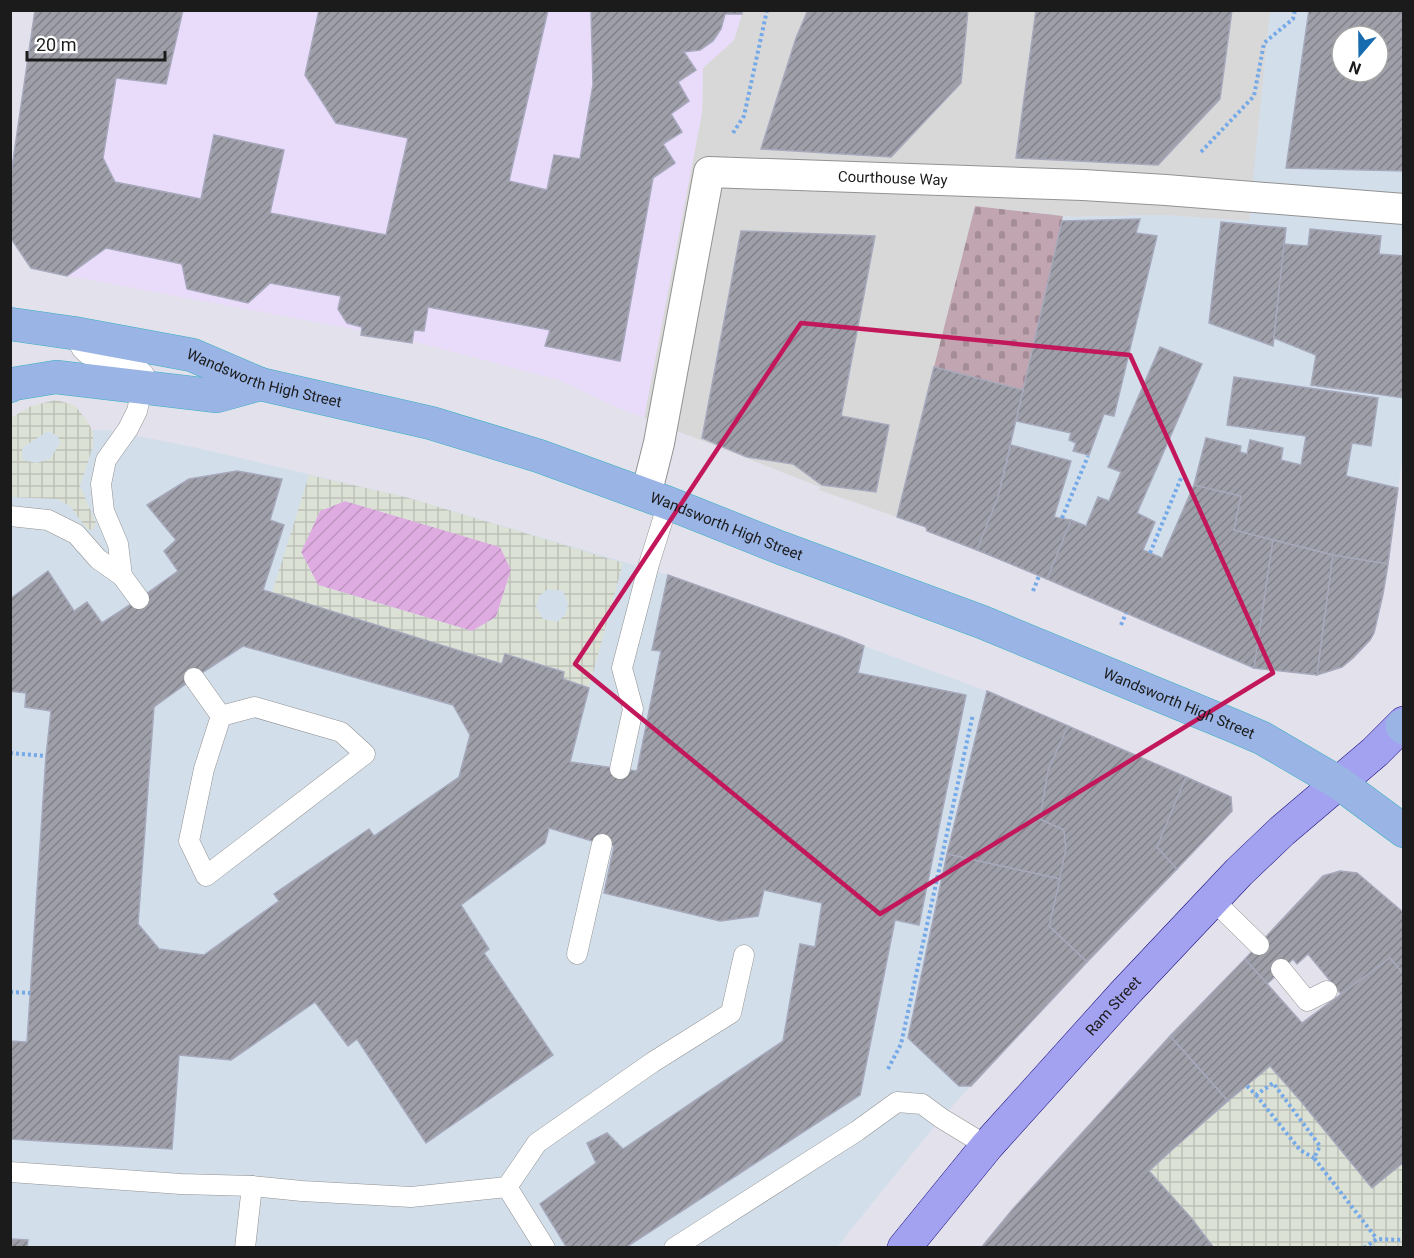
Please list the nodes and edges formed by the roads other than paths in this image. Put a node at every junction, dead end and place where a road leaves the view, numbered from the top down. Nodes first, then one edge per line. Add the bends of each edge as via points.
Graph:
1 (1404, 209) edge
2 (10, 324) edge
3 (73, 333) junction
4 (260, 384) junction
5 (10, 386) edge
6 (143, 386) junction
7 (657, 499) junction
8 (10, 516) edge
9 (122, 576) junction
10 (139, 599) dead end
11 (194, 678) dead end
12 (221, 716) junction
13 (1403, 726) edge
14 (620, 769) dead end
15 (1340, 783) junction
16 (1404, 831) edge
17 (602, 844) dead end
18 (1213, 900) junction
19 (1259, 945) dead end
20 (577, 954) dead end
21 (744, 955) dead end
22 (1281, 969) dead end
23 (1327, 991) dead end
24 (987, 1146) junction
25 (10, 1172) edge
26 (252, 1186) junction
27 (507, 1187) junction
28 (245, 1248) edge
29 (545, 1248) edge
30 (674, 1248) edge
31 (904, 1248) edge

1 - 7 street, Courthouse Way via 1083,185 709,172 659,443
2 - 3 highway, Wandsworth High Street
3 - 4 highway, Wandsworth High Street via 192,355
3 - 6 lane via 87,354 142,371
4 - 6 highway via 217,396
4 - 7 highway, Wandsworth High Street via 431,423 539,456
5 - 6 highway via 56,377
6 - 9 lane via 128,429 106,460 101,483 104,511 118,544
7 - 14 lane via 649,564 622,668 633,709
7 - 15 highway, Wandsworth High Street via 982,622 1234,726
8 - 9 lane via 48,520 76,534 98,559
9 - 10 lane
11 - 12 lane
12 - 12 lane via 255,707 341,732 366,754 206,876 189,841 204,769
13 - 15 main road, Ram Street
15 - 16 highway, Wandsworth High Street
15 - 18 main road, Ram Street via 1282,831
17 - 20 lane
18 - 19 lane
18 - 24 main road, Ram Street
21 - 27 lane via 731,1013 537,1143
22 - 23 lane via 1307,1001
24 - 30 lane via 922,1104 897,1102
24 - 31 main road, Ram Street
25 - 26 lane
26 - 27 lane via 411,1197
26 - 28 lane
27 - 29 lane

